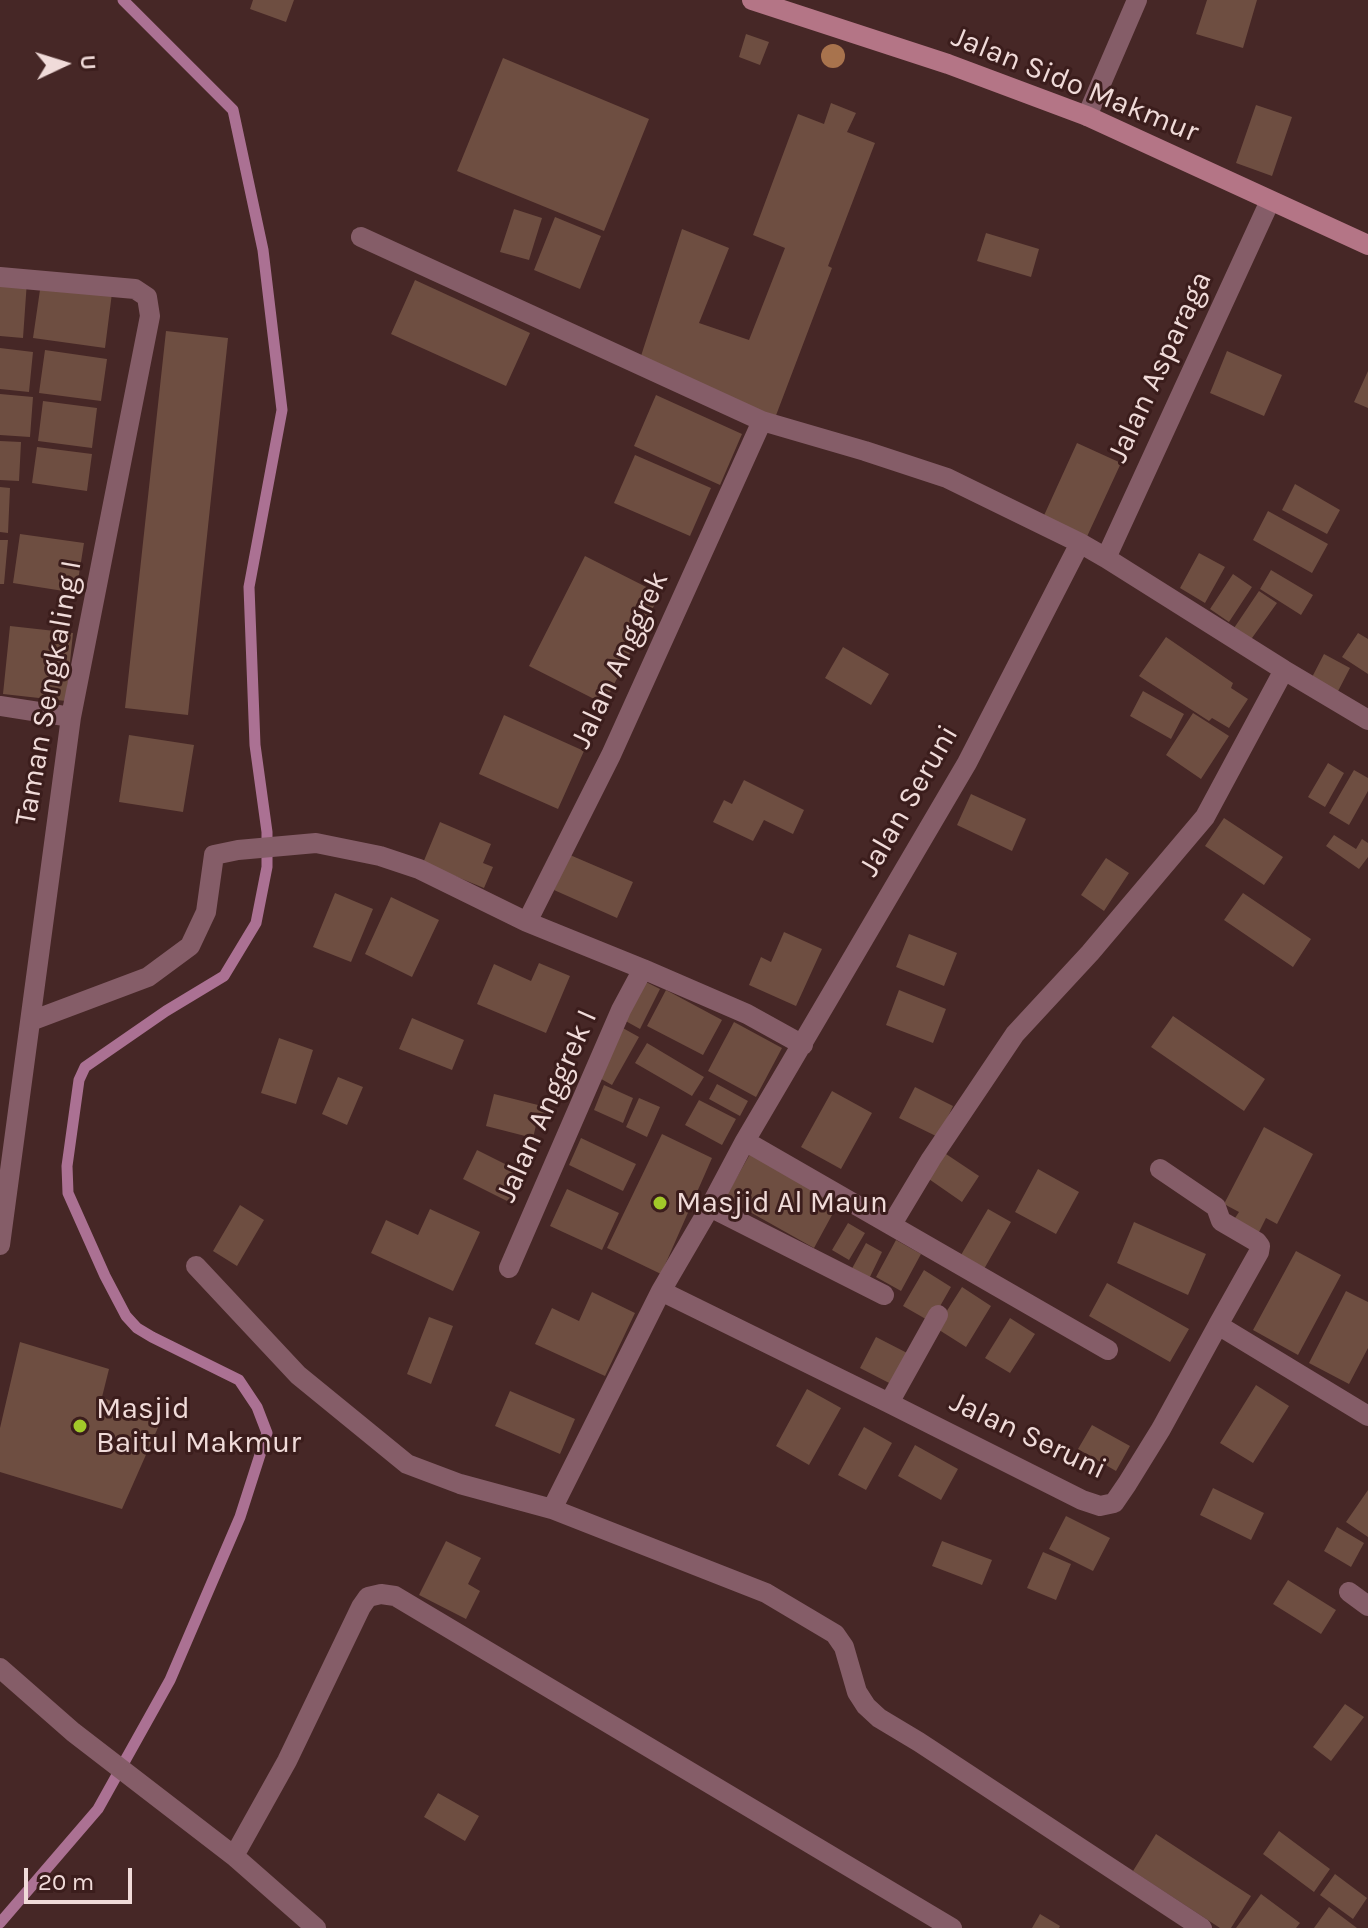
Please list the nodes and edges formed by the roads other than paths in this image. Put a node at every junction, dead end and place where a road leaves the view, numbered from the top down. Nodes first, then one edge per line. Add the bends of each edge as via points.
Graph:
1 (752, 0) edge
2 (1137, 0) edge
3 (1087, 116) junction
4 (1270, 201) junction
5 (361, 237) dead end
6 (1368, 245) edge
7 (0, 277) edge
8 (762, 421) junction
9 (1080, 543) junction
10 (1106, 558) junction
11 (1284, 670) junction
12 (0, 706) edge
13 (71, 717) junction
14 (1368, 720) edge
15 (527, 922) junction
16 (643, 969) junction
17 (31, 1021) junction
18 (803, 1045) junction
19 (745, 1141) junction
20 (1160, 1169) dead end
21 (710, 1207) junction
22 (892, 1224) junction
23 (0, 1245) edge
24 (196, 1266) dead end
25 (509, 1268) dead end
26 (661, 1291) junction
27 (884, 1295) dead end
28 (938, 1315) dead end
29 (1218, 1325) junction
30 (1108, 1350) dead end
31 (889, 1403) junction
32 (1368, 1416) edge
33 (552, 1509) junction
34 (1349, 1592) dead end
35 (1368, 1606) edge
36 (0, 1668) edge
37 (226, 1850) junction
38 (320, 1927) edge
39 (952, 1928) edge
40 (1202, 1928) edge

1 - 3 main road, Jalan Sido Makmur
2 - 3 street
3 - 4 main road, Jalan Sido Makmur
4 - 6 main road, Jalan Sido Makmur
4 - 10 street, Jalan Asparaga
5 - 8 street
7 - 13 street, Taman Sengkaling I via 135,289 147,297 150,316
8 - 9 street via 947,478
8 - 15 street, Jalan Anggrek via 611,755
9 - 10 street
9 - 18 street, Jalan Seruni via 967,763
10 - 11 street
11 - 14 street
11 - 22 street via 1205,817 1015,1034
12 - 13 street
13 - 17 street, Taman Sengkaling I
15 - 16 street
15 - 17 street via 419,869 380,856 316,843 238,850 214,855 206,912 190,946 148,977
16 - 18 street
16 - 25 street, Jalan Anggrek I
17 - 23 street, Taman Sengkaling I
18 - 19 street, Jalan Seruni
19 - 21 street, Jalan Seruni
19 - 22 street
20 - 29 street via 1216,1207 1221,1221 1260,1246
21 - 26 street, Jalan Seruni
21 - 27 street
22 - 30 street
24 - 33 street via 298,1375 407,1464
26 - 31 street, Jalan Seruni
26 - 33 street, Jalan Seruni
28 - 31 street
29 - 31 street, Jalan Seruni via 1114,1503 1100,1506 1082,1500
29 - 32 street
33 - 40 street via 766,1593 835,1634 857,1692 879,1718
34 - 35 street
36 - 37 street via 73,1732
37 - 38 street
37 - 39 street via 287,1761 361,1607 368,1597 381,1594 395,1596

